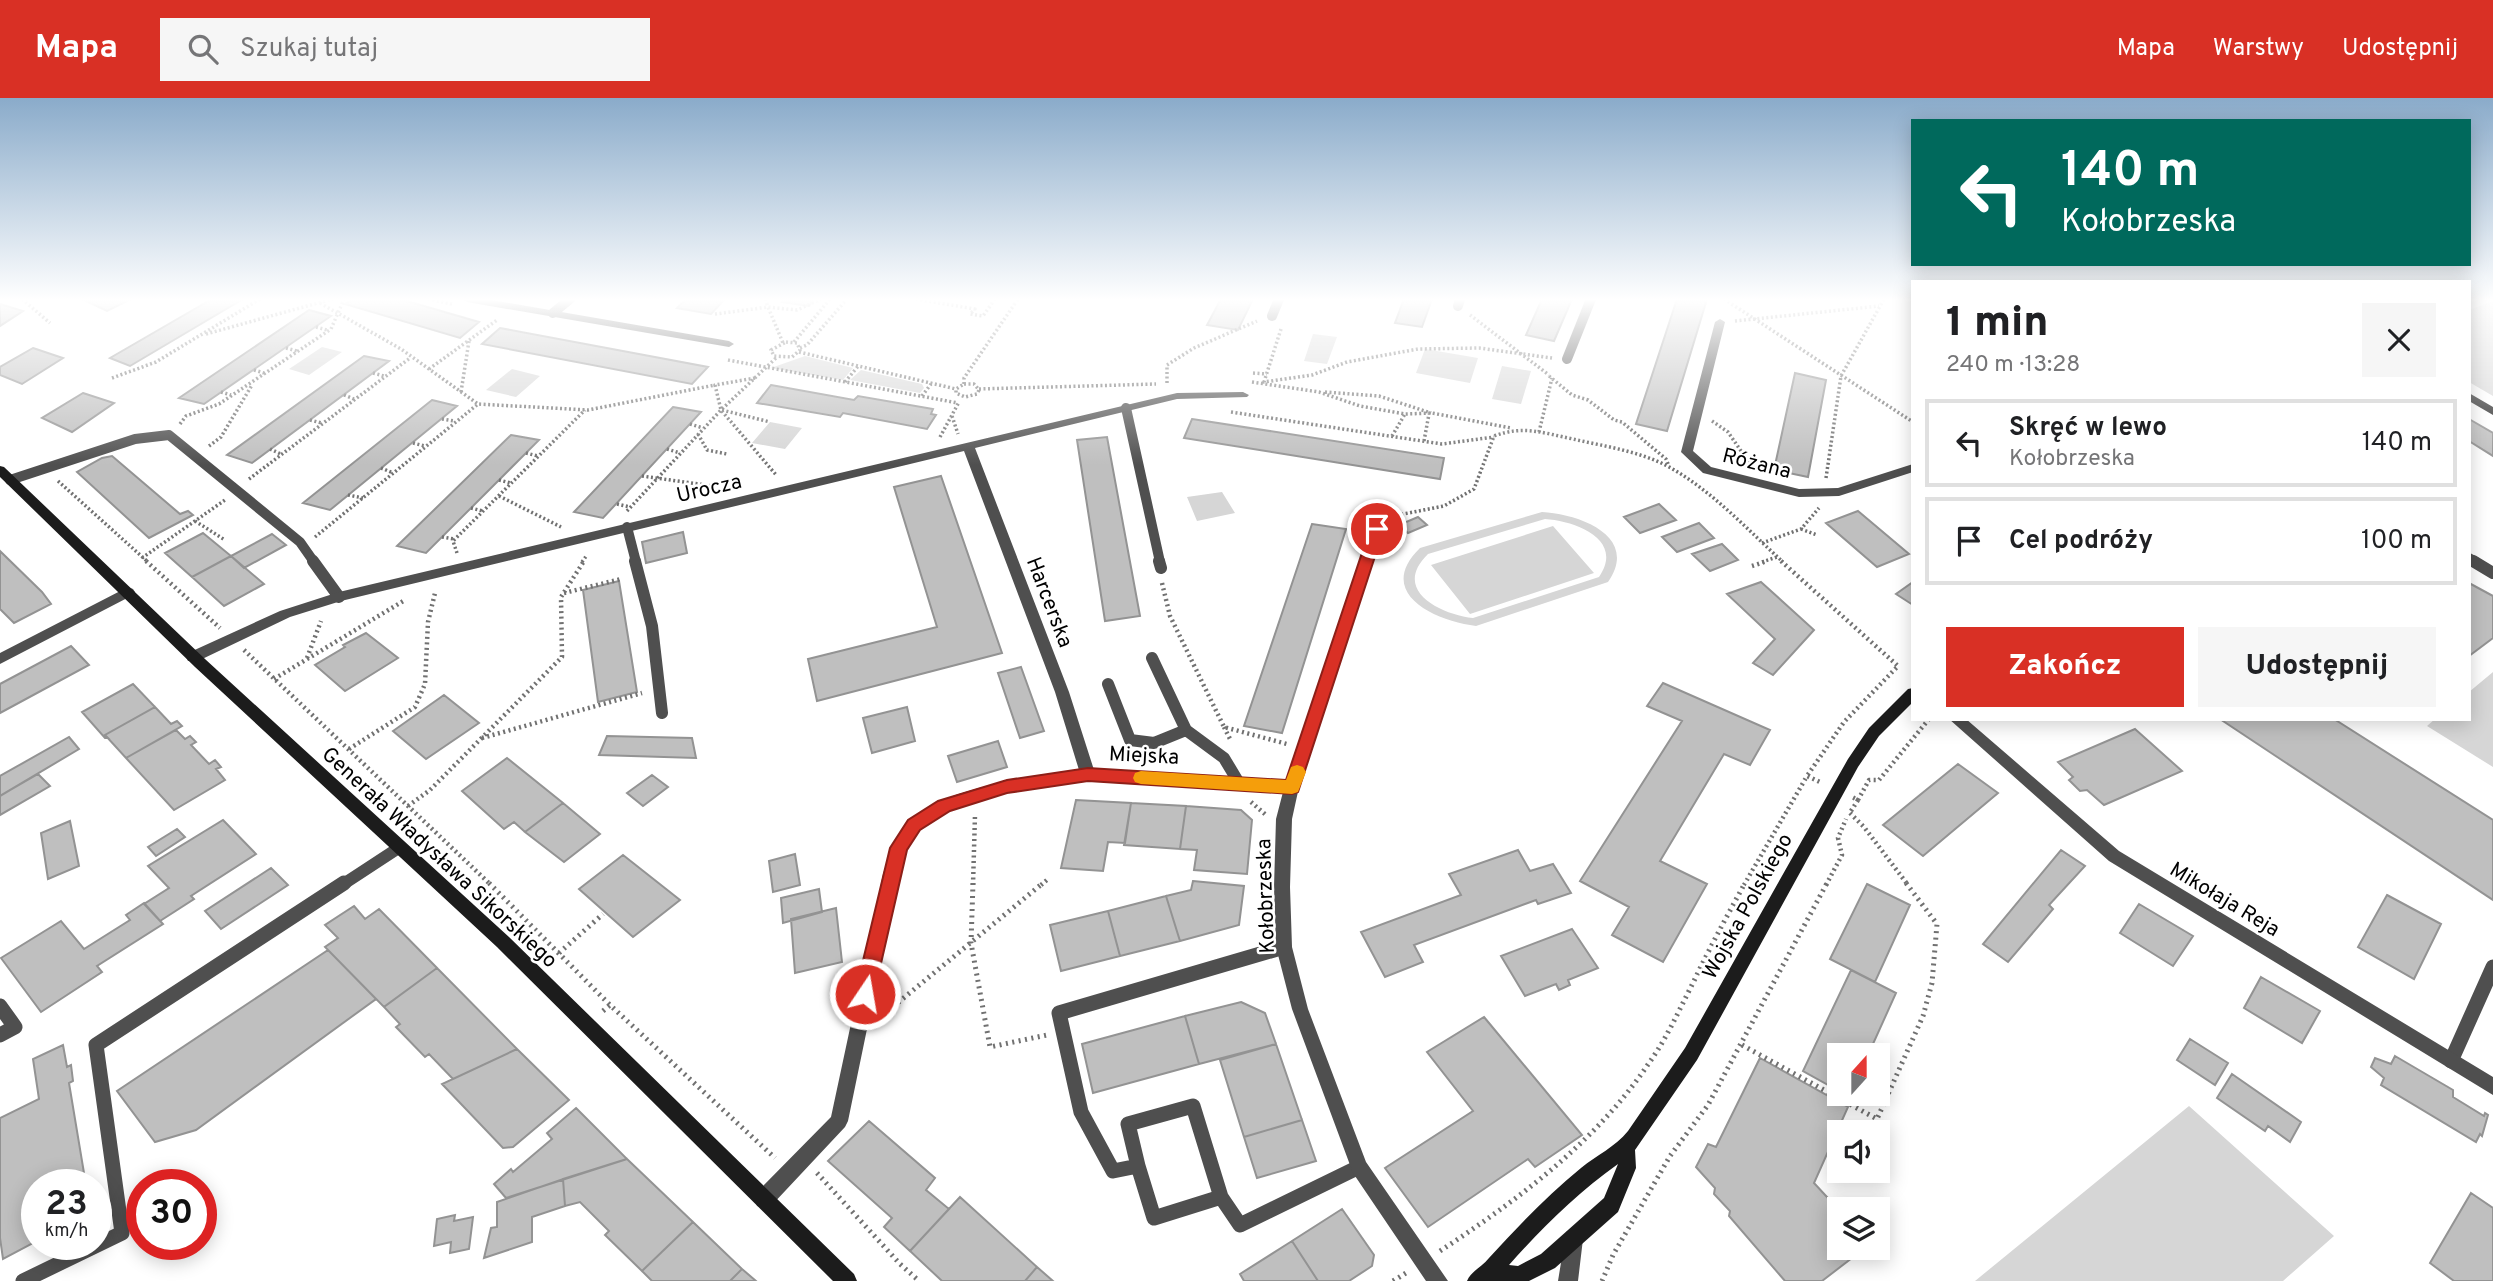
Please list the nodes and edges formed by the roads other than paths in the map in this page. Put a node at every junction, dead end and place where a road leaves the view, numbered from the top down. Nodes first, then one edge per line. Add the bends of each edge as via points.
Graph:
1 (1569, 354) edge
2 (1712, 354) edge
3 (1567, 359) road end
4 (1243, 395) dead end
5 (2471, 397) edge
6 (1126, 408) junction
7 (2493, 412) edge
8 (964, 442) junction
9 (1911, 469) edge
10 (5, 475) edge
11 (626, 520) junction
12 (1377, 529) road end
13 (2471, 559) edge
14 (1161, 570) road end
15 (2493, 572) edge
16 (128, 592) junction
17 (339, 597) junction
18 (193, 657) junction
19 (1152, 658) dead end
20 (0, 659) edge
21 (1108, 684) dead end
22 (1911, 695) edge
23 (662, 713) dead end
24 (1958, 721) edge
25 (1186, 730) junction
26 (1088, 775) junction
27 (1239, 783) junction
28 (1292, 788) junction
29 (400, 847) junction
30 (1284, 947) junction
31 (2493, 967) edge
32 (0, 1006) edge
33 (0, 1035) edge
34 (2451, 1060) junction
35 (2493, 1087) edge
36 (1626, 1146) junction
37 (1138, 1166) junction
38 (1359, 1167) junction
39 (1221, 1197) junction
40 (764, 1199) junction
41 (1573, 1239) junction
42 (1491, 1278) edge
43 (23, 1281) edge
44 (847, 1281) edge
45 (1438, 1281) edge
46 (1568, 1281) edge

1 - 3 lane
2 - 9 street, Różana via 1687,452 1707,470 1799,493 1839,492
4 - 6 street, Urocza via 1177,396
5 - 7 street
6 - 8 street, Urocza
6 - 14 lane
8 - 11 street, Urocza
8 - 26 street, Harcerska via 1062,692
10 - 16 street, Generała Władysława Sikorskiego
10 - 17 lane via 135,439 169,435 300,542
11 - 17 street, Urocza
11 - 23 lane via 652,626
12 - 28 street, Kołobrzeska
13 - 15 lane
16 - 18 street, Generała Władysława Sikorskiego
16 - 20 street
17 - 18 street, Urocza via 285,614
18 - 29 street, Generała Władysława Sikorskiego
19 - 25 lane
21 - 25 lane via 1130,740 1154,743
22 - 36 street, Wojska Polskiego via 1855,759 1691,1054
24 - 34 street, Mikołaja Reja via 2114,856
25 - 27 lane via 1224,758
26 - 27 street, Miejska
26 - 40 street, Miejska via 1007,786 944,806 914,825 899,848 891,874 839,1121
27 - 28 street, Miejska
28 - 30 street, Kołobrzeska via 1284,819
29 - 40 street, Generała Władysława Sikorskiego
29 - 43 lane via 96,1045 122,1233
30 - 37 lane via 1059,1013 1081,1112 1113,1171
30 - 38 street, Kołobrzeska via 1300,1009
31 - 34 lane
32 - 33 lane via 15,1027
34 - 35 street, Mikołaja Reja
36 - 41 street, Wojska Polskiego via 1627,1168 1611,1205
36 - 42 street, Wojska Polskiego via 1541,1216
37 - 39 lane via 1154,1218
37 - 39 lane via 1128,1124 1193,1106
38 - 39 lane via 1240,1225
38 - 45 street, Kołobrzeska
40 - 44 street, Generała Władysława Sikorskiego
41 - 42 street, Wojska Polskiego via 1548,1261 1519,1276
41 - 46 street

